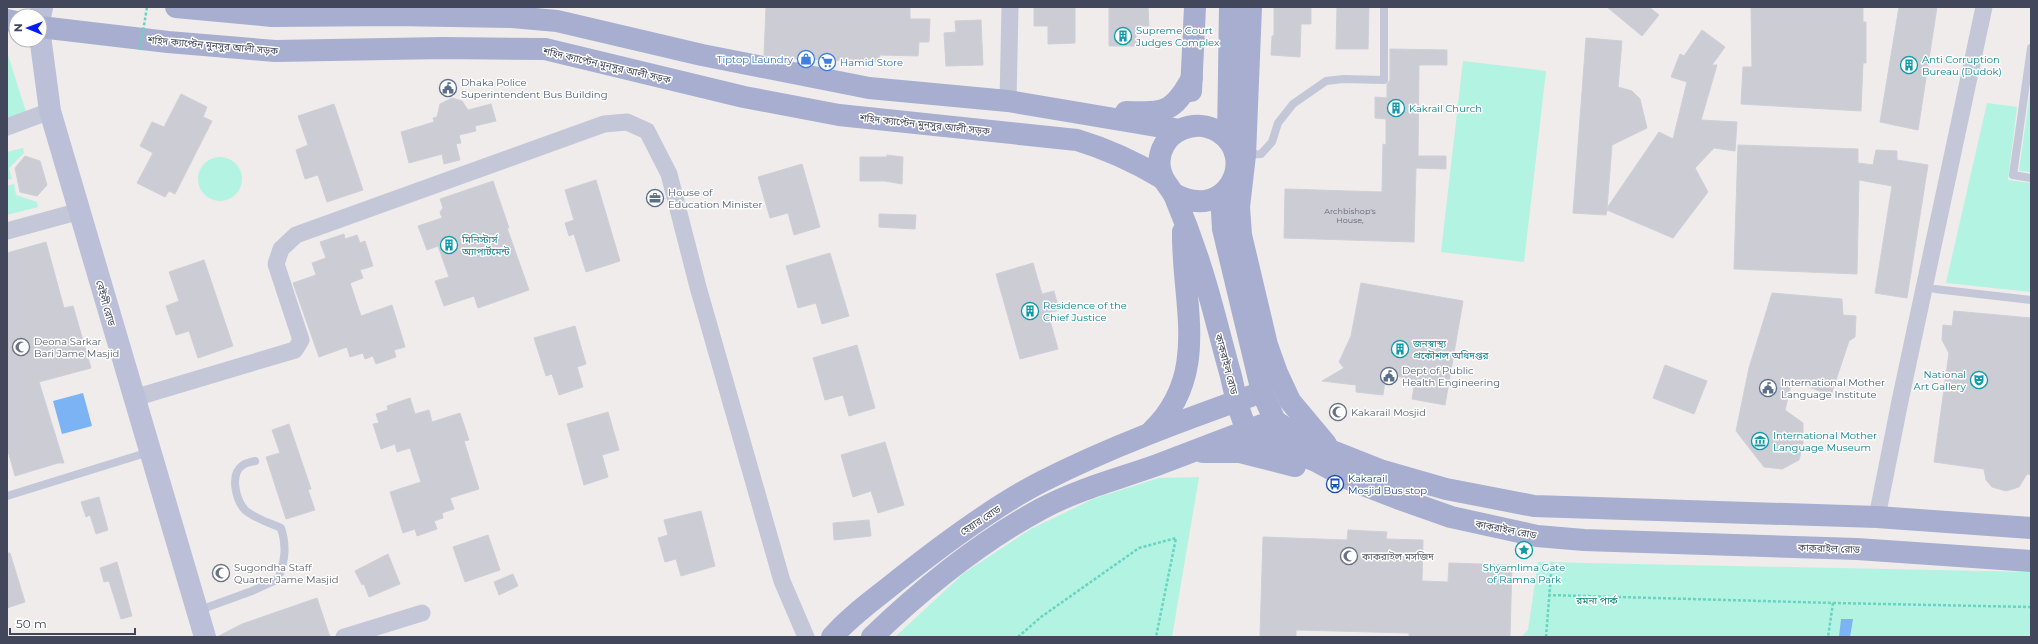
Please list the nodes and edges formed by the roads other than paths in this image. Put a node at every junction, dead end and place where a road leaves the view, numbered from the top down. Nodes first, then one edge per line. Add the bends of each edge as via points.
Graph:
1 (176, 7) edge
2 (1010, 7) edge
3 (1195, 7) edge
4 (1230, 7) edge
5 (1251, 7) edge
6 (1384, 7) edge
7 (1984, 7) edge
8 (48, 28) edge
9 (42, 48) edge
10 (2031, 48) edge
11 (1192, 78) junction
12 (1008, 101) junction
13 (50, 111) junction
14 (1080, 112) junction
15 (7, 127) edge
16 (1184, 128) junction
17 (1228, 140) junction
18 (1235, 177) junction
19 (2031, 178) edge
20 (1168, 186) junction
21 (80, 211) junction
22 (1184, 219) junction
23 (7, 231) edge
24 (1935, 288) dead end
25 (2031, 300) edge
26 (1262, 392) junction
27 (134, 398) junction
28 (1237, 401) junction
29 (1275, 420) junction
30 (1248, 430) junction
31 (1148, 434) junction
32 (150, 451) junction
33 (1332, 451) junction
34 (1180, 455) junction
35 (255, 461) dead end
36 (1353, 480) junction
37 (7, 496) edge
38 (1877, 518) junction
39 (2031, 528) edge
40 (2031, 561) edge
41 (197, 611) junction
42 (422, 613) dead end
43 (205, 637) edge
44 (344, 637) edge
45 (806, 637) edge
46 (832, 637) edge
47 (872, 637) edge

1 - 12 main road via 272,16 512,17 556,22 702,55 869,88
2 - 12 street
3 - 11 main road
4 - 17 main road
5 - 18 main road
6 - 18 lane via 1384,80 1343,78 1326,81 1293,104 1278,123 1272,142
7 - 38 street via 1922,293
8 - 20 main road, শহিদ ক্যাপ্টেন মুনসুর আলী সড়ক via 275,51 545,49 730,94 839,115 1077,140 1140,164
9 - 13 main road, বেইলী রোড
10 - 19 lane via 2013,175
11 - 14 main road via 1179,101 1171,107 1151,112 1104,109
11 - 16 main road
12 - 14 main road
13 - 15 street
13 - 21 main road, বেইলী রোড
14 - 16 main road via 1137,124
16 - 17 main road via 1199,125 1210,127
16 - 20 main road via 1170,136 1160,156 1159,167
17 - 18 main road via 1234,151
18 - 20 main road via 1210,201 1197,203 1185,200
18 - 26 main road via 1223,229
18 - 33 main road via 1240,235 1267,345 1290,401
20 - 22 main road, কাকরাইল রোড
21 - 23 street
21 - 27 main road, বেইলী রোড
22 - 28 main road, কাকরাইল রোড via 1200,260
22 - 31 main road via 1183,252 1190,352 1178,397 1171,410
24 - 25 lane
26 - 28 main road, হেয়ার রোড
26 - 29 main road
27 - 32 main road, বেইলী রোড
27 - 45 street via 295,350 301,340 276,264 281,249 296,235 604,124 626,122 647,131 669,174 698,287 782,581
28 - 30 main road, কাকরাইল রোড
28 - 31 main road, হেয়ার রোড
29 - 30 main road
29 - 33 main road via 1292,432
30 - 34 main road
30 - 36 main road, কাকরাইল রোড via 1264,441 1316,461
31 - 46 main road, হেয়ার রোড via 1042,481 970,526 908,572
32 - 37 lane
32 - 41 main road, বেইলী রোড
33 - 38 main road via 1380,470 1446,489 1534,506
34 - 36 main road via 1199,452 1240,452
34 - 47 main road via 1080,491 1041,509 956,565
35 - 41 lane via 243,465 237,473 237,498 246,510 281,528 285,541 284,563 278,579
36 - 40 main road, কাকরাইল রোড via 1451,517 1537,536 1584,540 1857,549
38 - 39 main road
41 - 43 main road, বেইলী রোড
42 - 44 street

